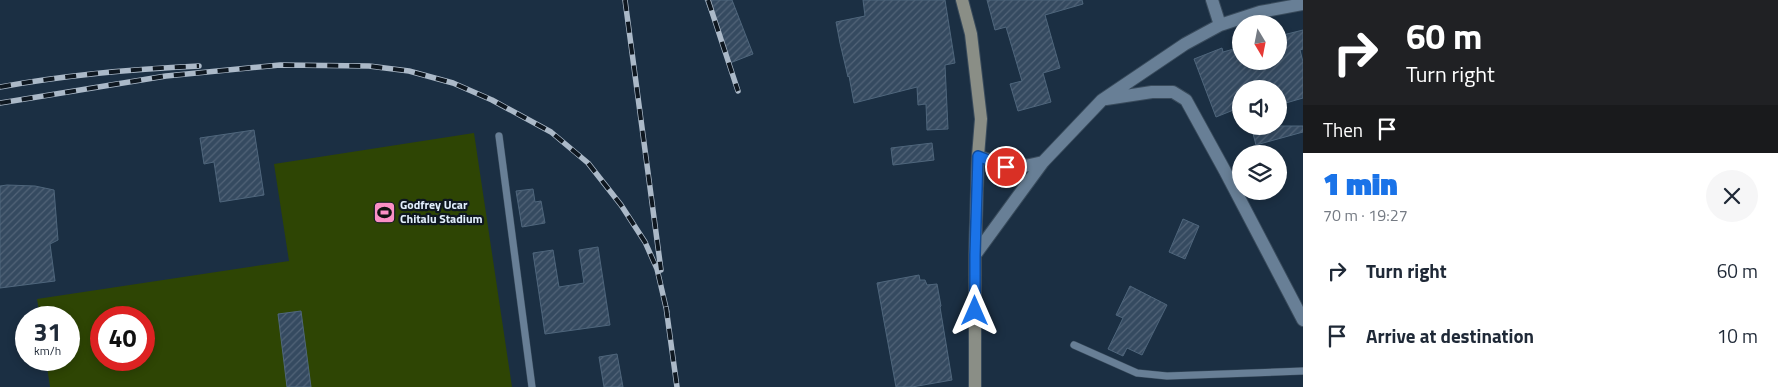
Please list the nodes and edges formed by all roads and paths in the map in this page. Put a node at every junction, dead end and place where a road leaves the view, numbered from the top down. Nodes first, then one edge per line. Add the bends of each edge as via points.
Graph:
1 (962, 0) edge
2 (1212, 0) edge
3 (1303, 4) edge
4 (1220, 25) junction
5 (1102, 100) junction
6 (499, 136) dead end
7 (978, 156) junction
8 (1043, 162) junction
9 (975, 255) junction
10 (1303, 320) edge
11 (1074, 345) dead end
12 (1303, 372) edge
13 (532, 387) edge
14 (975, 387) edge

1 - 7 street via 971,34 981,119
2 - 4 street
3 - 4 street via 1260,12
4 - 5 street via 1185,44
5 - 8 street
5 - 10 street via 1173,92 1186,100
6 - 13 lane
7 - 8 street via 1006,167
7 - 9 street
8 - 9 street
9 - 14 street
11 - 12 lane via 1137,373 1167,376

